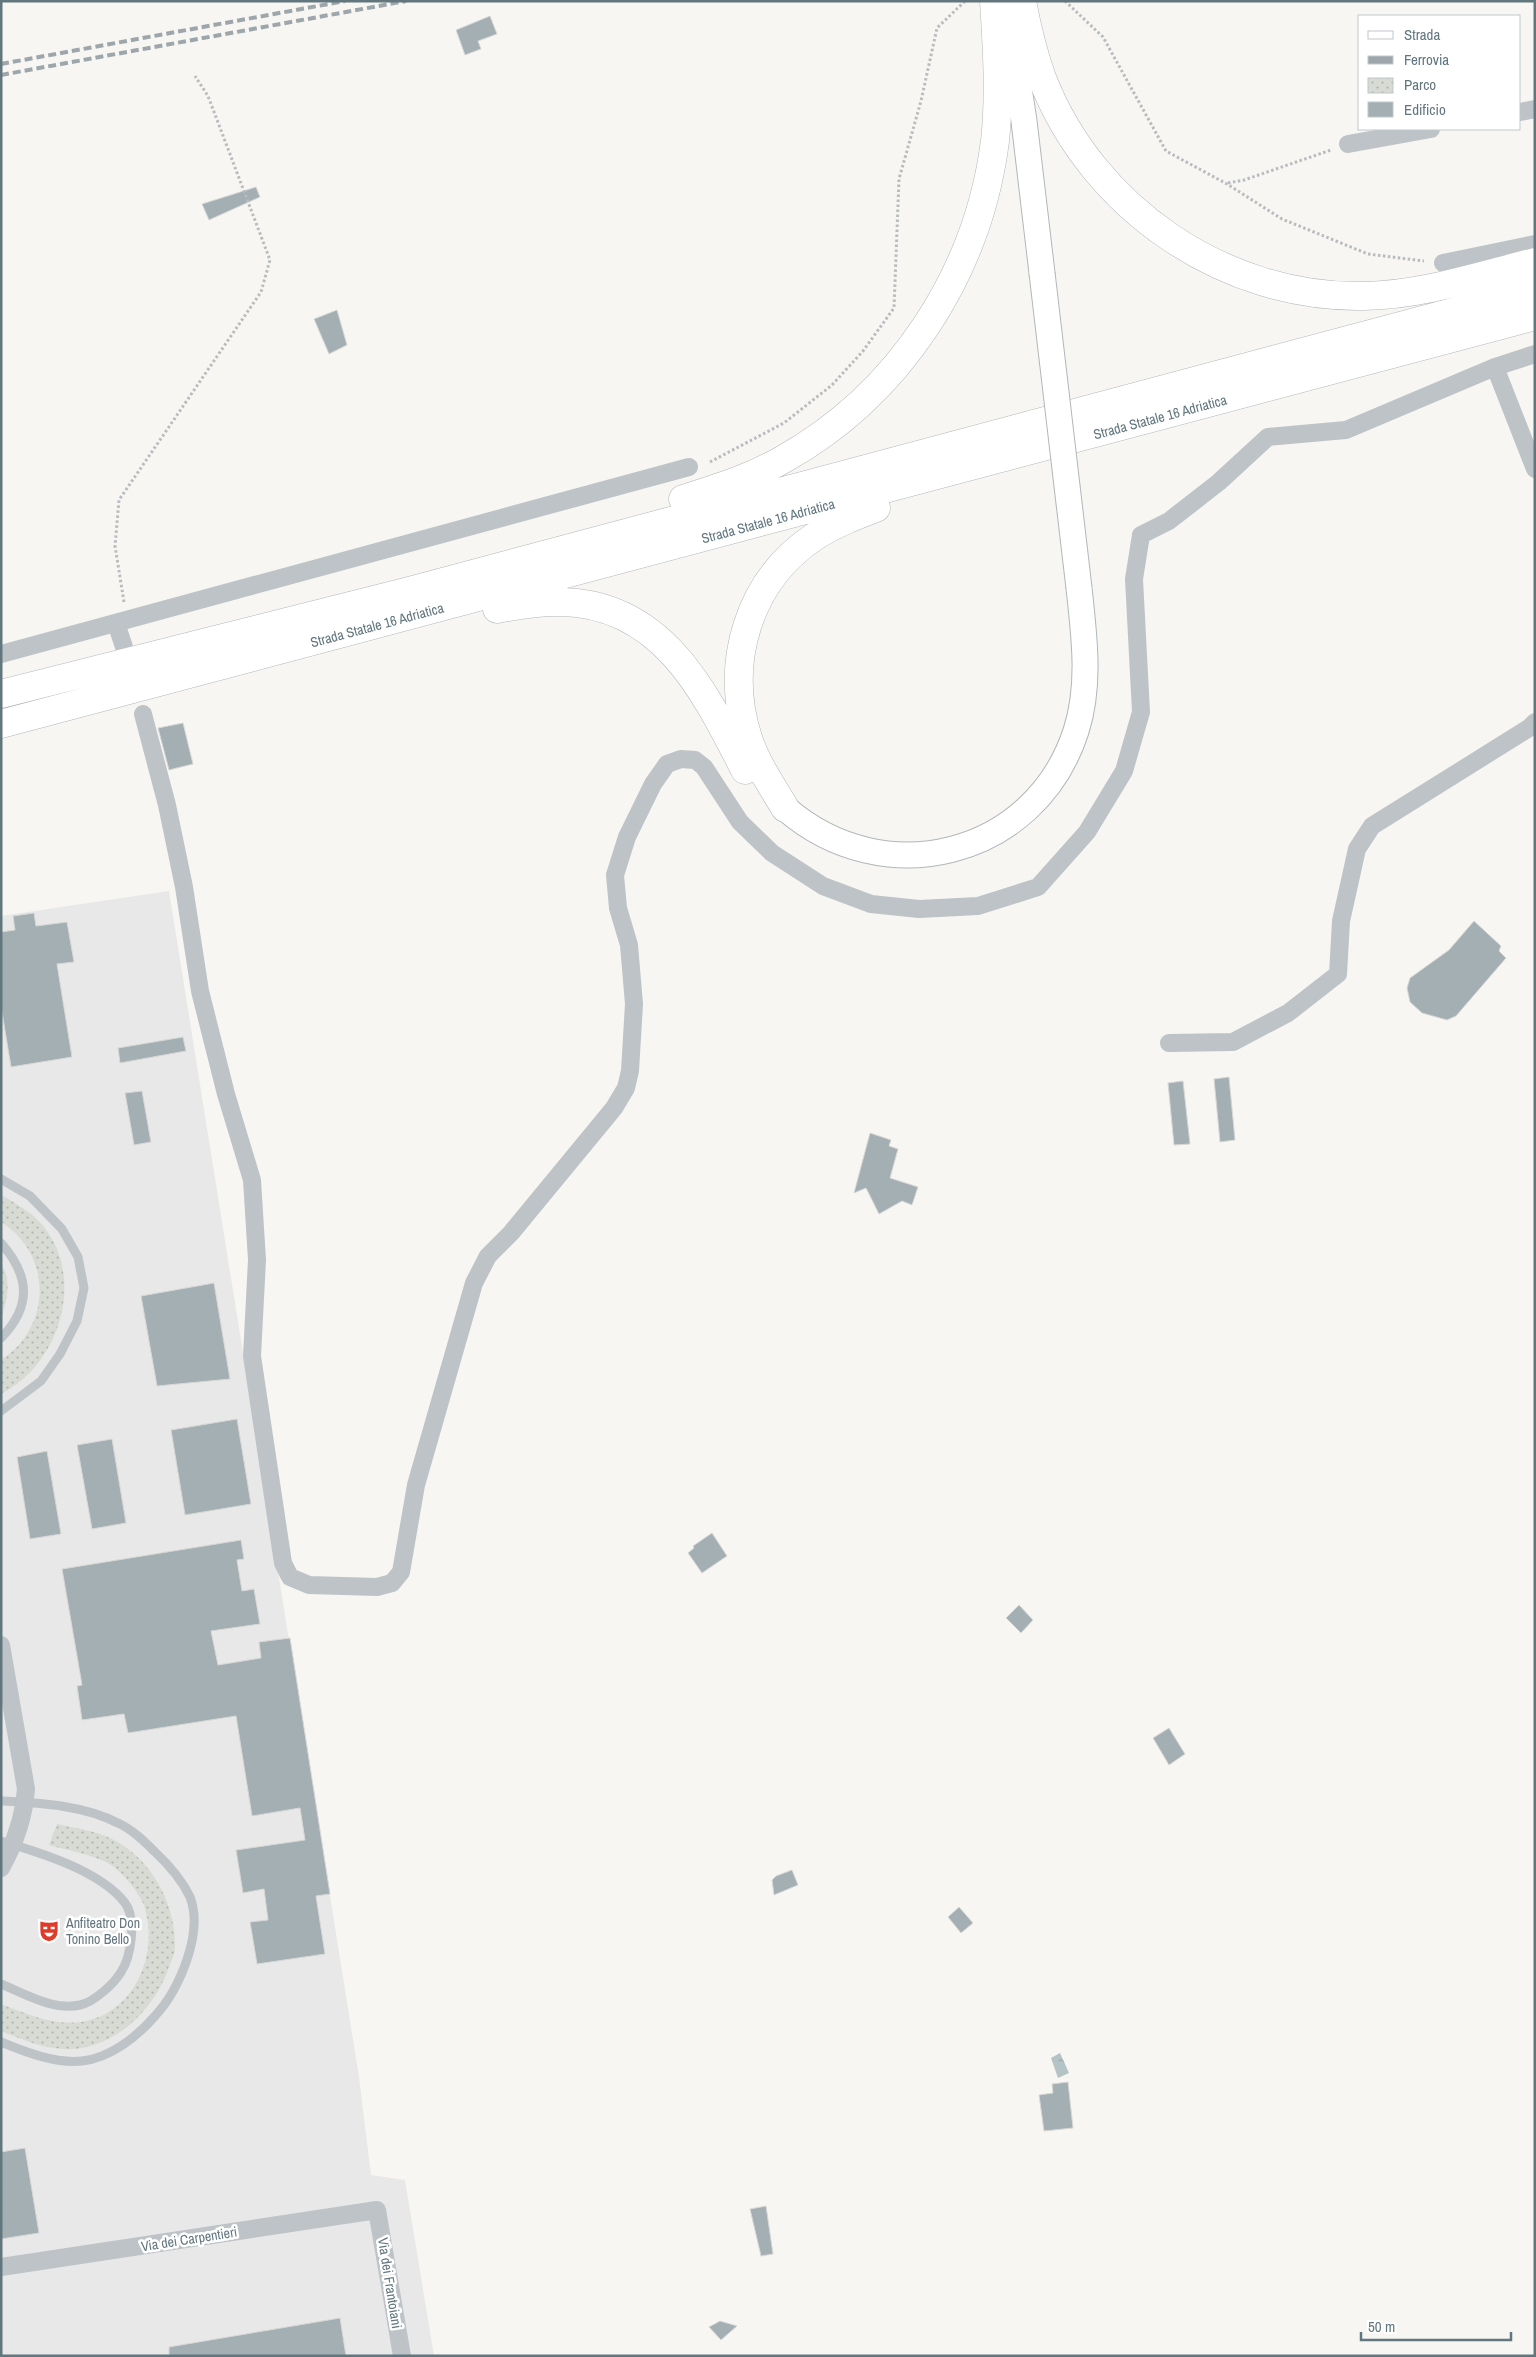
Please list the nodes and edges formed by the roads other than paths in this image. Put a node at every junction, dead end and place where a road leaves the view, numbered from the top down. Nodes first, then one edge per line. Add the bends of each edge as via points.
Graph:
1 (994, 1) edge
2 (1006, 1) edge
3 (1014, 22) edge
4 (1535, 109) edge
5 (1521, 112) edge
6 (1425, 130) edge
7 (1348, 144) road end
8 (1535, 244) edge
9 (1535, 262) edge
10 (1443, 263) road end
11 (1535, 290) edge
12 (1535, 316) edge
13 (1535, 354) edge
14 (1495, 367) junction
15 (1044, 448) junction
16 (689, 468) dead end
17 (1535, 469) edge
18 (409, 591) junction
19 (121, 622) junction
20 (330, 638) junction
21 (124, 647) dead end
22 (1, 654) edge
23 (1, 694) edge
24 (143, 714) dead end
25 (1535, 722) edge
26 (1, 724) edge
27 (785, 808) junction
28 (1169, 1043) dead end
29 (1, 1180) edge
30 (1, 1243) edge
31 (1, 1338) edge
32 (1, 1412) edge
33 (1, 1645) edge
34 (1, 1801) edge
35 (25, 1802) junction
36 (7, 1843) edge
37 (1, 1868) edge
38 (1, 1984) edge
39 (1, 2042) edge
40 (378, 2210) joint
41 (1, 2267) edge
42 (402, 2356) edge

1 - 3 highway
2 - 3 main road
3 - 9 highway via 1033,50 1050,95 1086,159 1137,214 1207,259 1286,288 1361,296 1442,286
3 - 18 highway via 998,90 996,131 986,189 975,230 955,277 926,326 898,364 860,404 805,446 741,480
3 - 27 main road, bridge via 1079,588 1086,667 1080,721 1055,777 1033,803 1004,826 971,844 935,854 899,856 870,853 833,840
4 - 5 street
6 - 7 street
8 - 10 street
11 - 18 highway, Strada Statale 16 Adriatica
12 - 15 highway, Strada Statale 16 Adriatica
13 - 14 street
14 - 17 street
14 - 24 street via 1346,430 1268,437 1219,482 1169,521 1141,535 1134,580 1141,712 1124,771 1087,832 1038,887 978,906 919,909 871,904 823,886 772,853 740,822 704,767 695,760 681,758 667,764 653,784 627,837 615,875 618,908 629,945 634,1004 626,1088 614,1108 511,1233 488,1256 474,1283 416,1485 401,1572 392,1583 377,1588 309,1585 290,1577 283,1564 252,1356 258,1260 252,1180 200,991 184,887
15 - 20 highway, Strada Statale 16 Adriatica
15 - 27 highway via 831,527 801,547 769,581 744,632 738,662 738,688 752,748
16 - 19 street
18 - 23 highway, Strada Statale 16 Adriatica
19 - 21 street
19 - 22 street
20 - 26 highway, Strada Statale 16 Adriatica
20 - 27 highway via 525,604 579,603 609,611 637,623 672,652 706,698 746,771
25 - 28 street via 1372,826 1357,848 1341,921 1338,974 1288,1013 1233,1042
29 - 32 lane via 30,1196 62,1229 78,1257 84,1288 77,1321 60,1354 41,1381
30 - 31 lane via 15,1259 23,1282 24,1302 10,1329
33 - 35 street via 26,1789
34 - 35 lane
35 - 36 street
35 - 39 lane via 73,1808 120,1824 147,1844 173,1869 190,1898 194,1929 187,1961 168,2002 141,2032 107,2054 82,2061 52,2058
36 - 37 street
36 - 38 lane via 73,1867 104,1883 126,1904 131,1923 131,1948 121,1972 102,1992 82,2005 63,2007
40 - 41 street, Via dei Carpentieri
40 - 42 street, Via dei Frantoiani

